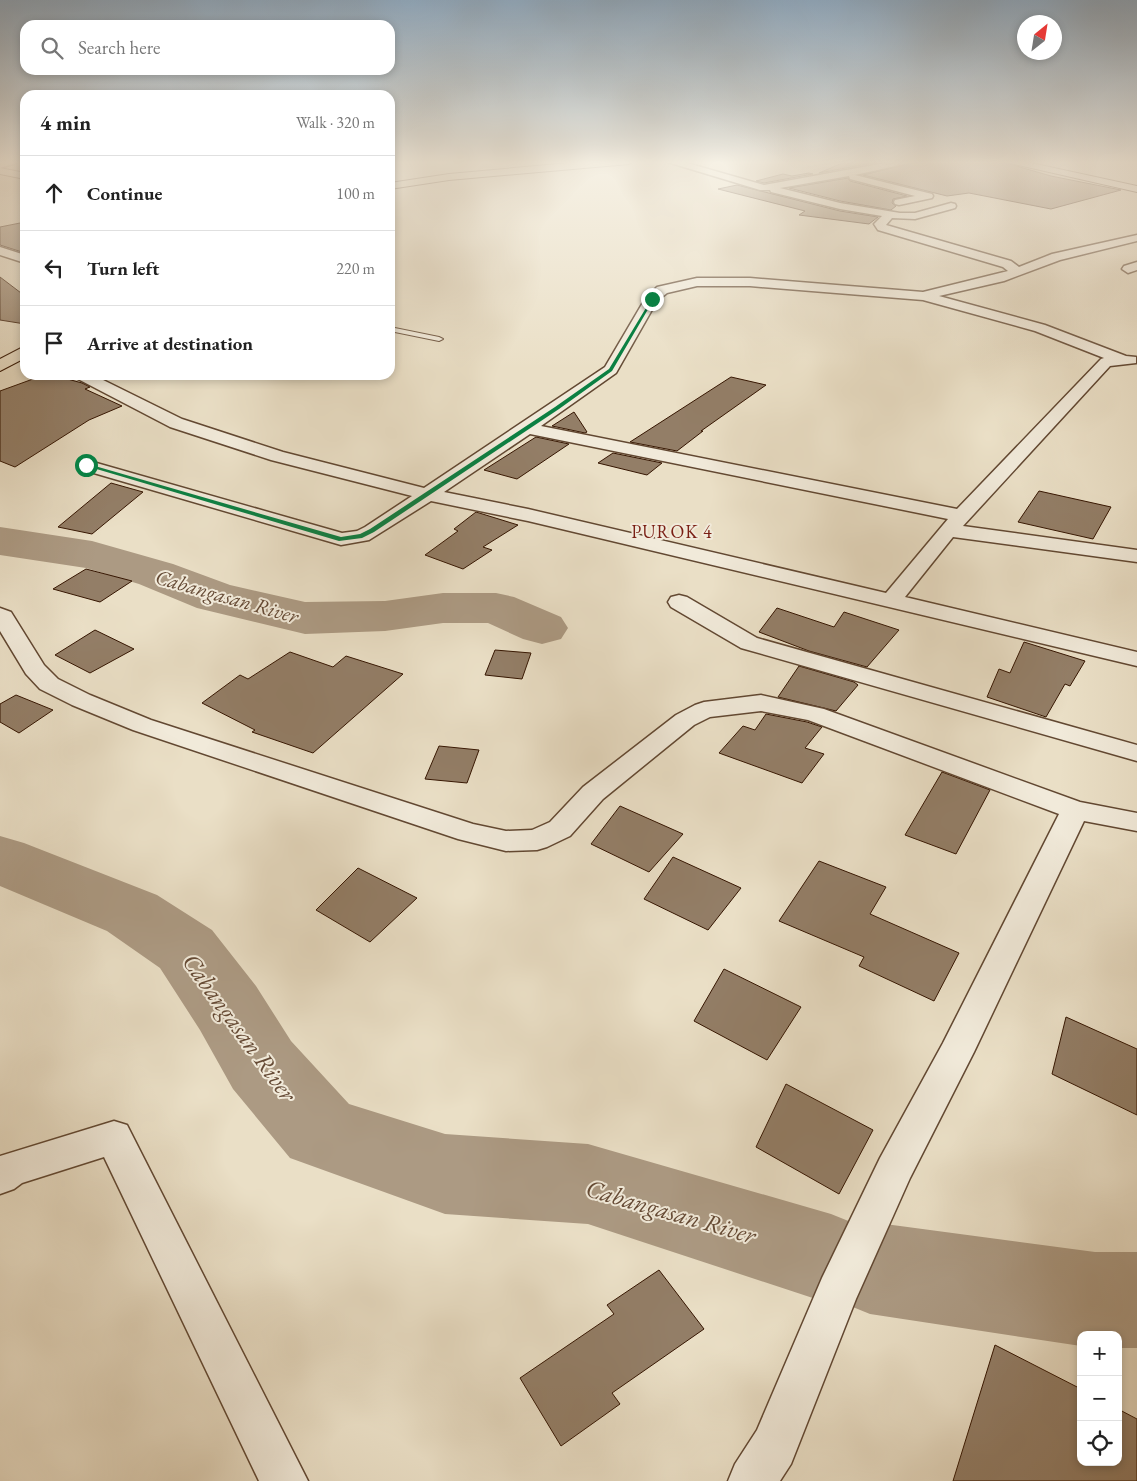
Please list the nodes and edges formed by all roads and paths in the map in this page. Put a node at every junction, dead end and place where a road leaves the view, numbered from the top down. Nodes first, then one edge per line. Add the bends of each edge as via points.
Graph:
1 (889, 230) edge
2 (1137, 238) edge
3 (0, 251) edge
4 (20, 257) edge
5 (1018, 272) junction
6 (924, 296) junction
7 (395, 330) edge
8 (439, 339) dead end
9 (20, 354) edge
10 (1132, 357) edge
11 (0, 366) edge
12 (91, 380) edge
13 (526, 428) junction
14 (86, 465) dead end
15 (426, 494) junction
16 (963, 516) junction
17 (948, 530) junction
18 (1137, 556) edge
19 (679, 602) dead end
20 (890, 602) junction
21 (0, 615) edge
22 (1137, 659) edge
23 (1137, 753) edge
24 (1075, 810) junction
25 (1137, 822) edge
26 (0, 1177) edge
27 (284, 1481) edge
28 (752, 1481) edge

1 - 5 street via 998,261
2 - 5 street via 1056,257
3 - 4 street
5 - 6 street
6 - 10 street
6 - 13 street via 750,282 697,282 670,287 652,299 611,370
7 - 8 lane
9 - 11 highway
10 - 16 street via 1106,362
12 - 15 street via 176,423 277,456
13 - 15 street
13 - 16 street
14 - 15 street via 341,539 372,531
15 - 20 street via 528,515
16 - 17 street
17 - 18 street
17 - 20 street
19 - 23 street via 749,643
20 - 22 street
21 - 24 street via 48,684 81,700 151,728 468,832 506,841 536,840 560,829 593,793 685,720 704,710 761,703 815,714
24 - 25 street
24 - 28 street via 894,1170 837,1293 774,1447
26 - 27 street via 10,1170 114,1137

